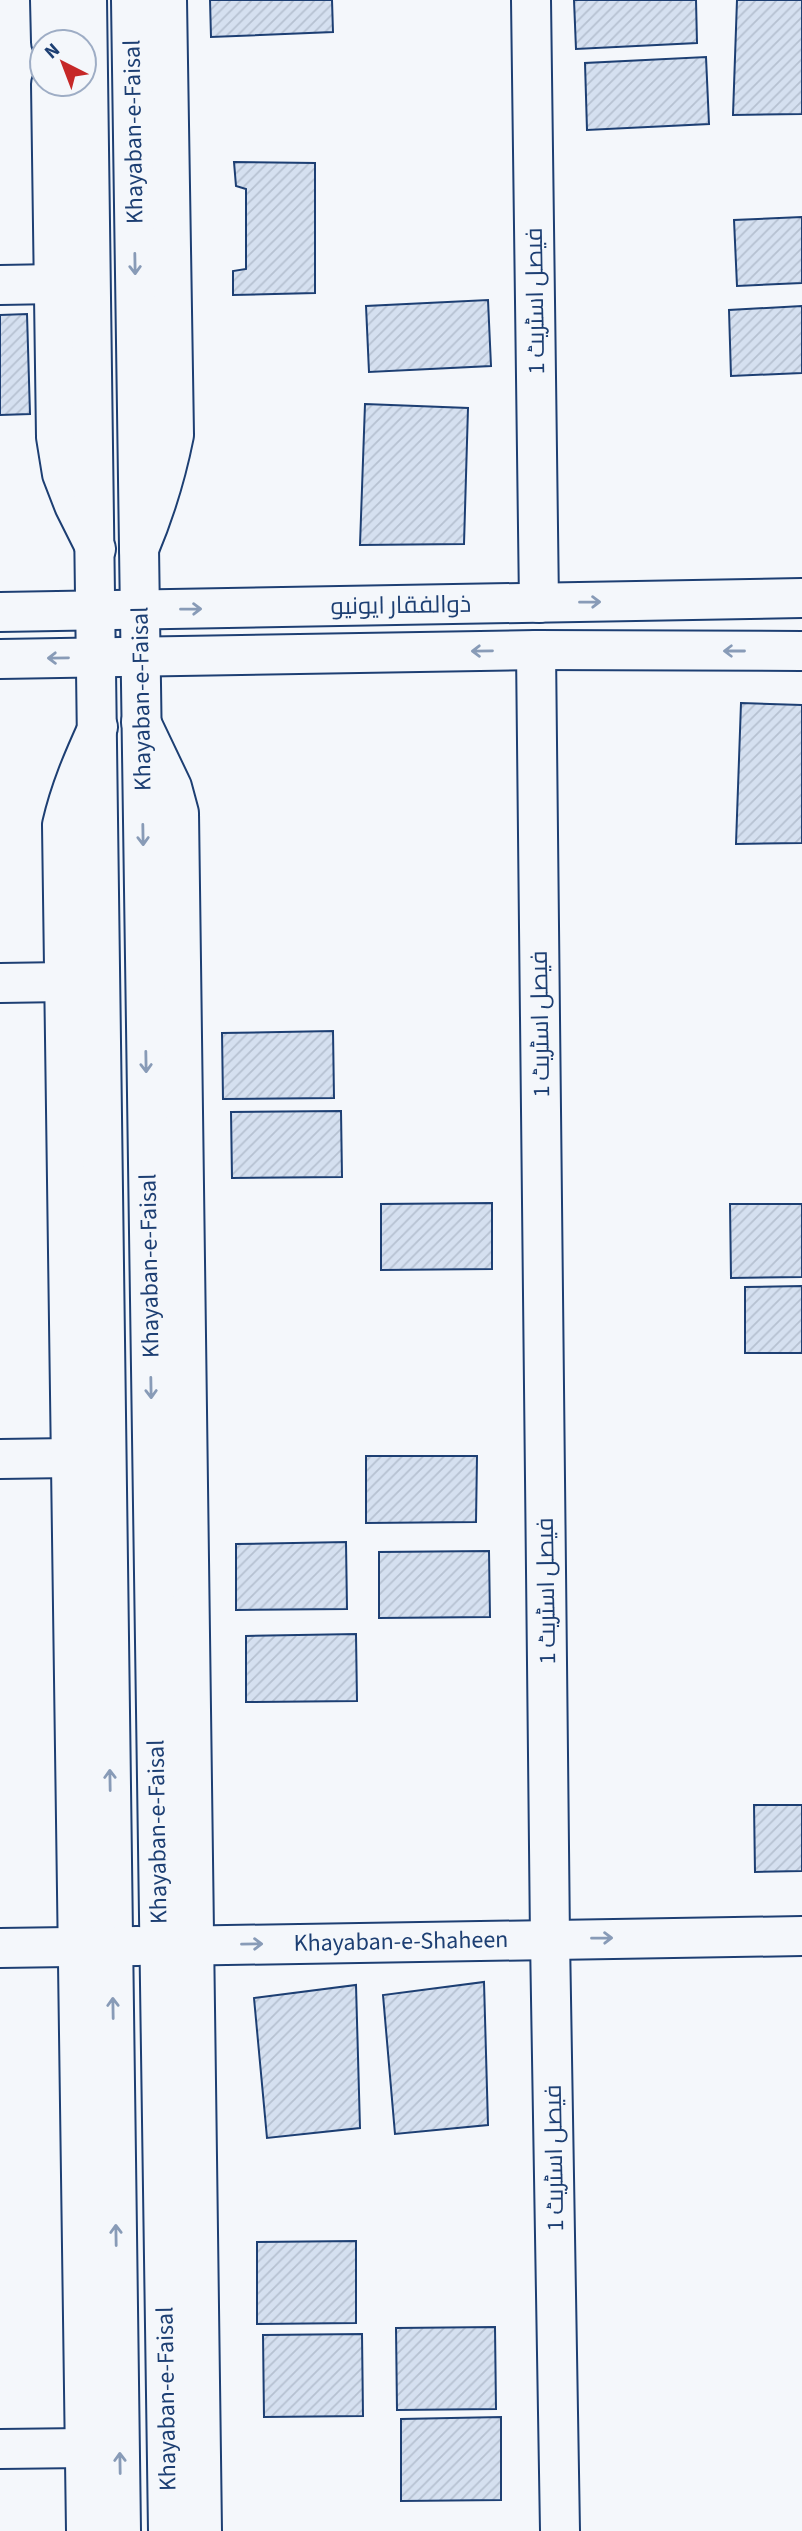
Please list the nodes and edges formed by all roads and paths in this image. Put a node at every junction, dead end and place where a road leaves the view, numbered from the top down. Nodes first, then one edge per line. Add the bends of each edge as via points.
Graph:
1 (50, 0) edge
2 (87, 0) edge
3 (131, 0) edge
4 (167, 0) edge
5 (531, 0) edge
6 (51, 28) edge
7 (51, 98) edge
8 (54, 284) junction
9 (0, 285) edge
10 (139, 549) junction
11 (96, 550) junction
12 (802, 598) edge
13 (539, 603) junction
14 (97, 610) junction
15 (140, 610) junction
16 (0, 612) edge
17 (536, 650) junction
18 (802, 651) edge
19 (97, 657) junction
20 (140, 657) junction
21 (0, 659) edge
22 (98, 727) junction
23 (64, 982) junction
24 (0, 983) edge
25 (70, 1458) junction
26 (0, 1459) edge
27 (802, 1936) edge
28 (550, 1939) junction
29 (176, 1945) junction
30 (95, 1947) junction
31 (0, 1948) edge
32 (84, 2448) junction
33 (0, 2449) edge
34 (86, 2531) edge
35 (121, 2531) edge
36 (168, 2531) edge
37 (202, 2531) edge
38 (560, 2531) edge

1 - 6 street
2 - 11 street, Khayaban-e-Faisal
3 -> 10 street, Khayaban-e-Faisal
4 - 10 street via 174,435 156,508
5 - 13 street, فیصل اسٹریٹ 1
7 - 8 street
8 - 9 street
8 - 11 street via 56,437 62,474
10 - 15 street, Khayaban-e-Faisal
11 - 14 street, Khayaban-e-Faisal
13 -> 12 street, ذوالفقار ایونیو
15 -> 13 street, ذوالفقار ایونیو
14 - 15 street, ذوالفقار ایونیو
14 - 16 street, ذوالفقار ایونیو
14 - 19 street, Khayaban-e-Faisal
15 - 20 street, Khayaban-e-Faisal
18 -> 17 street, ذوالفقار ایونیو
17 -> 20 street, ذوالفقار ایونیو
17 - 28 street, فیصل اسٹریٹ 1
19 - 20 street, ذوالفقار ایونیو
19 -> 21 street, ذوالفقار ایونیو
19 - 22 street, Khayaban-e-Faisal
20 - 29 street, Khayaban-e-Faisal
22 - 23 street via 68,797 62,825
30 -> 22 street, Khayaban-e-Faisal
23 - 24 street
23 - 25 street
25 - 26 street
25 - 30 street
28 -> 27 street, Khayaban-e-Shaheen
29 -> 28 street, Khayaban-e-Shaheen
28 - 38 street, فیصل اسٹریٹ 1
29 - 30 street, Khayaban-e-Shaheen
29 - 36 street, Khayaban-e-Faisal
29 - 37 street
30 - 31 street, Khayaban-e-Shaheen
30 - 32 street
35 -> 30 street, Khayaban-e-Faisal
32 - 33 street
32 - 34 street

